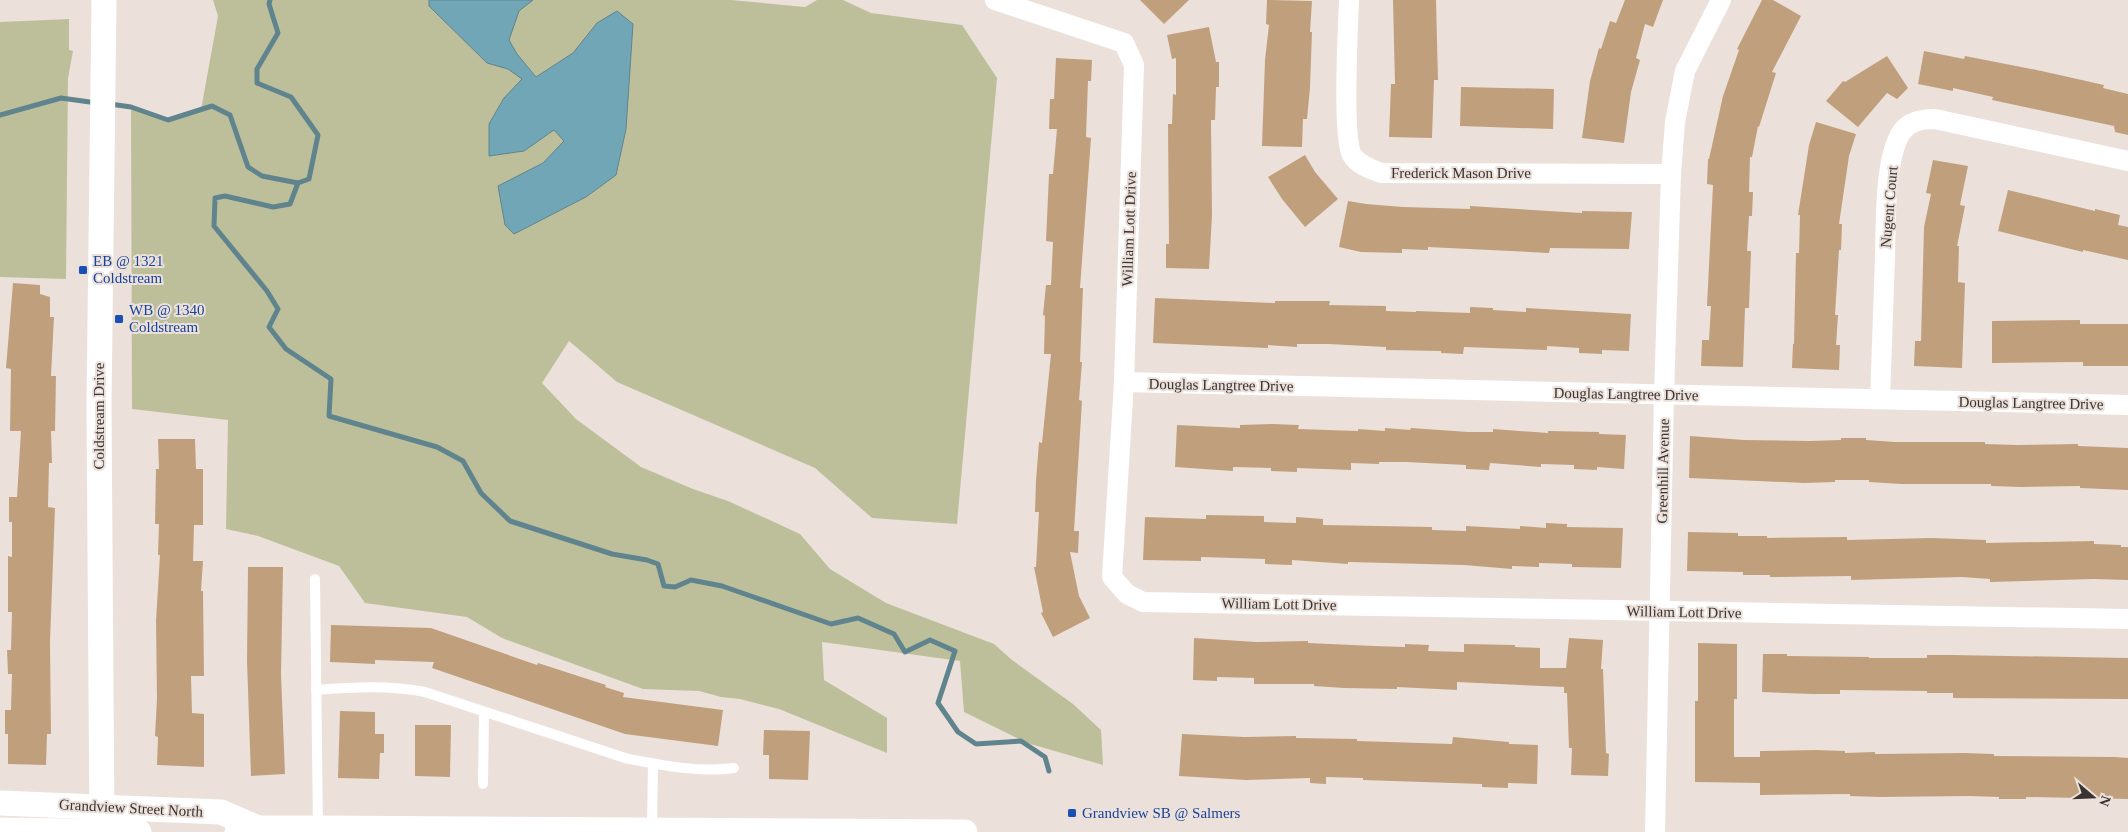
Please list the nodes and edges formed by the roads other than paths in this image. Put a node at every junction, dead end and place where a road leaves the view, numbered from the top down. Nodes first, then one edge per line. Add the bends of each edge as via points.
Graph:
1 (104, 0) edge
2 (995, 0) edge
3 (1349, 0) edge
4 (1721, 0) edge
5 (2128, 161) edge
6 (1671, 174) junction
7 (1124, 382) junction
8 (1664, 395) junction
9 (1880, 399) junction
10 (2128, 405) edge
11 (315, 579) dead end
12 (1661, 612) junction
13 (2128, 619) edge
14 (316, 690) junction
15 (484, 712) junction
16 (653, 764) junction
17 (734, 768) dead end
18 (483, 784) dead end
19 (0, 803) edge
20 (101, 807) junction
21 (318, 828) junction
22 (0, 830) edge
23 (247, 830) edge
24 (652, 830) junction
25 (102, 832) edge
26 (139, 832) edge
27 (965, 832) edge
28 (1655, 832) edge

1 - 20 street, Coldstream Drive via 99,395
2 - 7 street, William Lott Drive via 1124,43 1134,65
3 - 6 street, Frederick Mason Drive via 1347,129 1352,155 1365,167 1381,173
4 - 6 street, Greenhill Avenue via 1685,71 1675,122
5 - 9 street, Nugent Court via 1935,119 1921,119 1909,124 1901,132 1895,148 1887,191
6 - 8 street, Greenhill Avenue
7 - 8 street, Douglas Langtree Drive
7 - 12 street, William Lott Drive via 1112,576 1127,594 1143,602
8 - 9 street, Douglas Langtree Drive
8 - 12 street, Greenhill Avenue
9 - 10 street, Douglas Langtree Drive
11 - 14 lane
12 - 13 street, William Lott Drive
12 - 28 street, Greenhill Avenue
14 - 15 lane via 406,688
14 - 21 lane
15 - 16 lane
15 - 18 lane
16 - 17 lane via 717,770
16 - 24 lane
19 - 20 street, Grandview Street North
20 - 23 street, Grandview Street North via 222,812
20 - 25 street, Coldstream Drive
21 - 23 street, Grandview Street North
21 - 24 street, Grandview Street North
22 - 25 street, Grandview Street North
24 - 27 street, Grandview Street North
25 - 26 street, Grandview Street North

